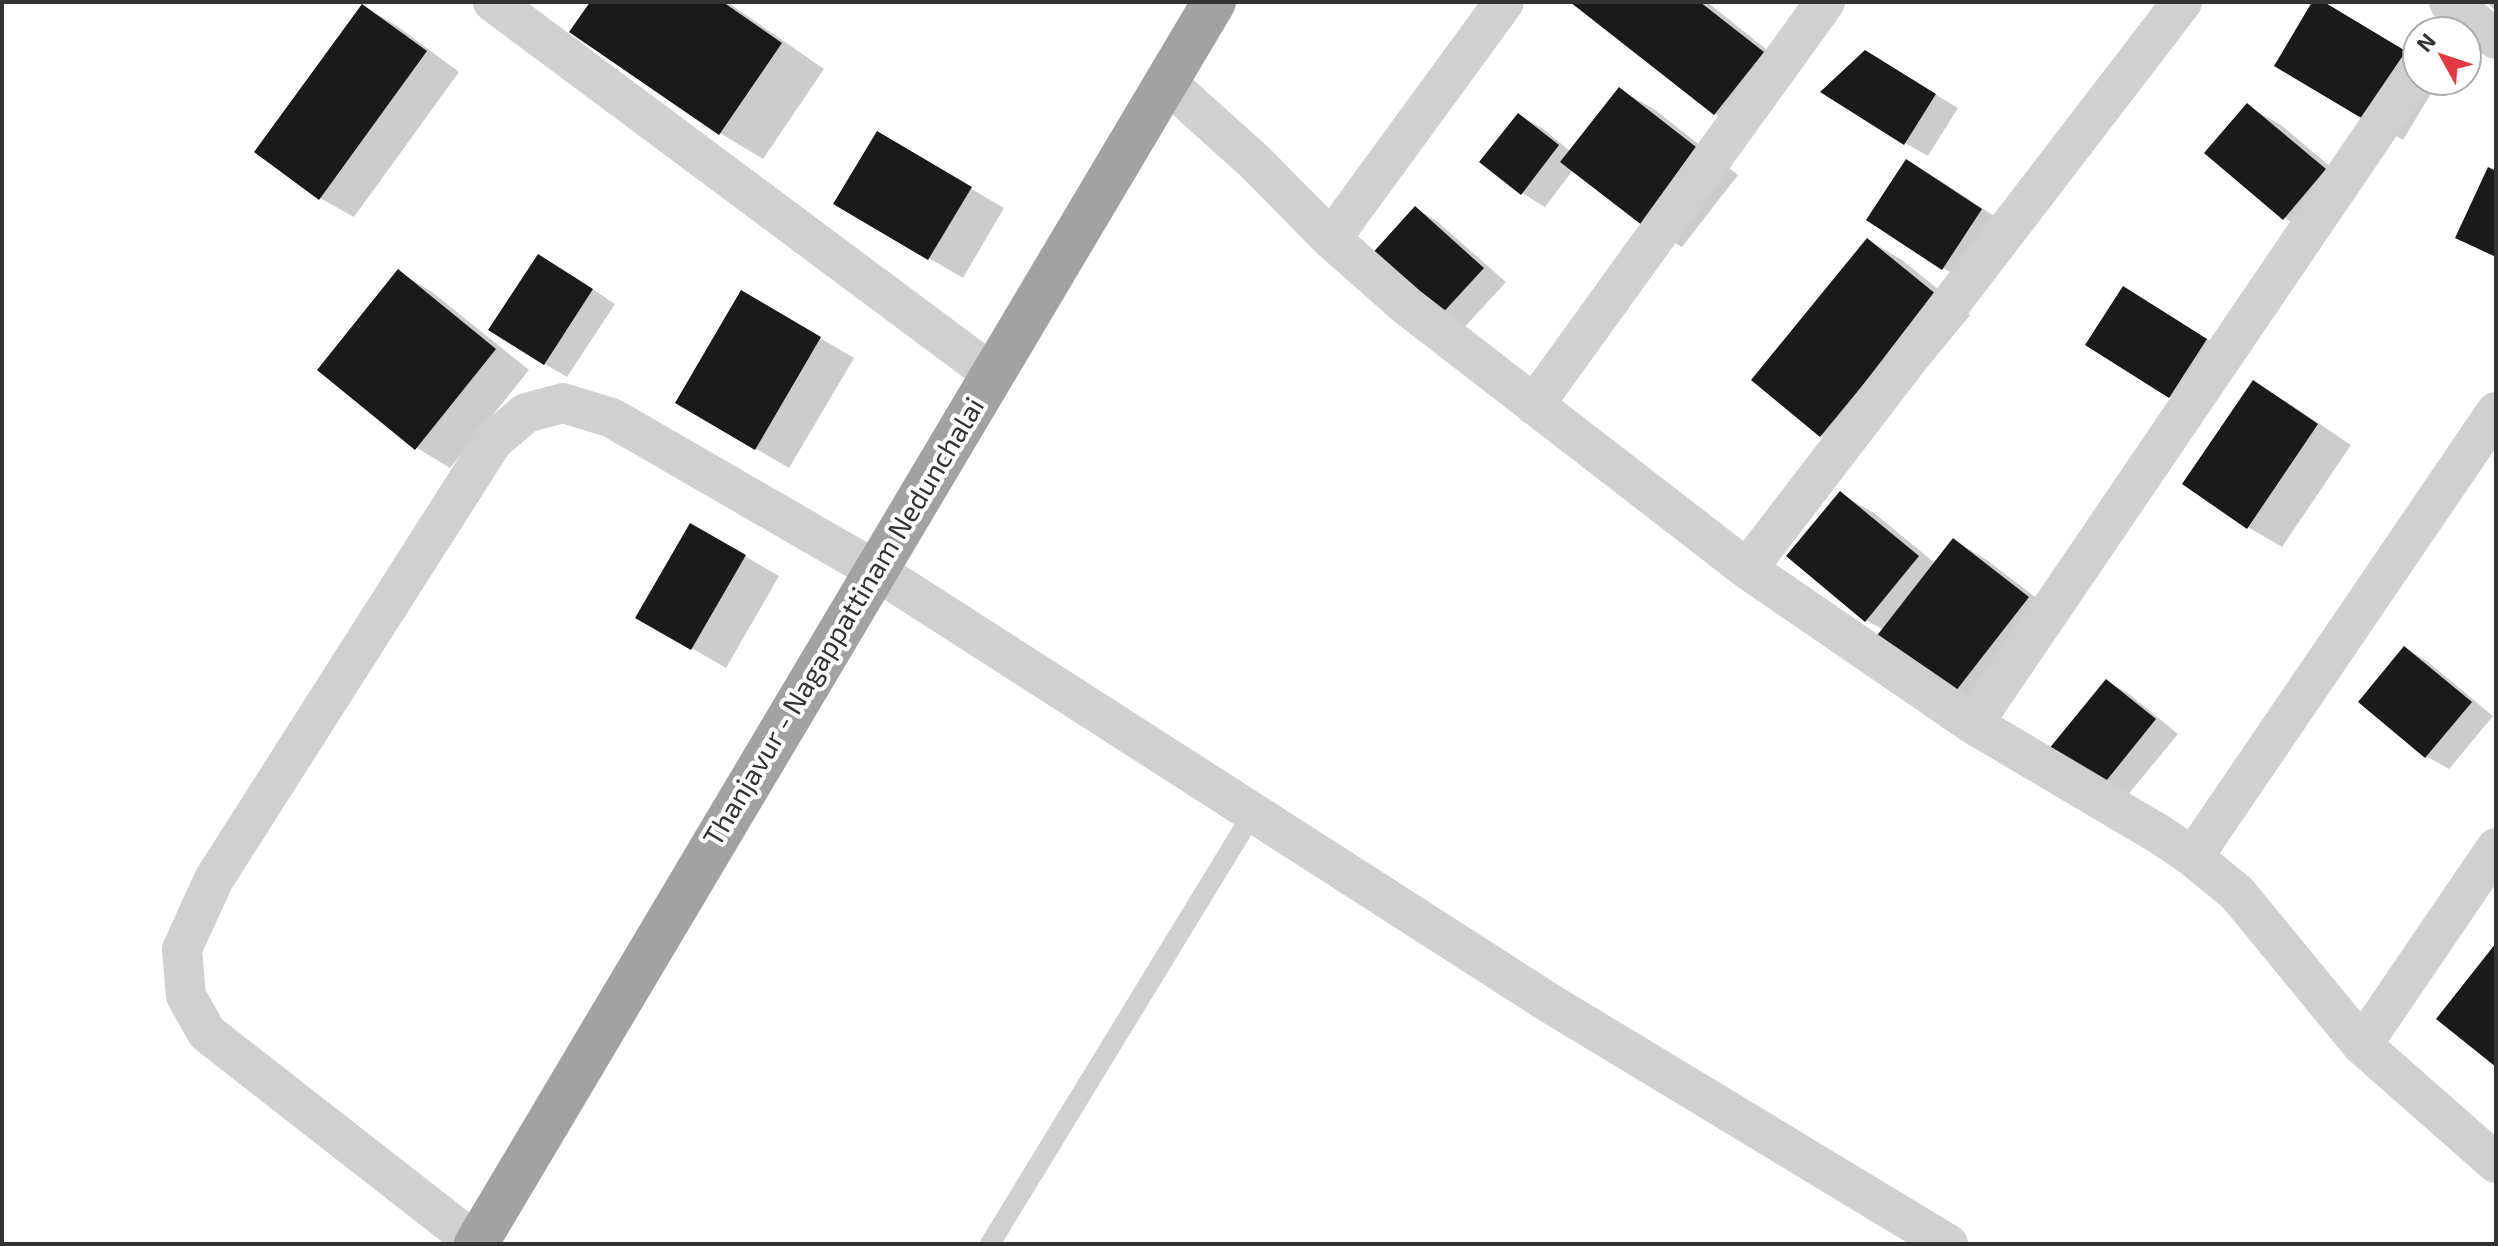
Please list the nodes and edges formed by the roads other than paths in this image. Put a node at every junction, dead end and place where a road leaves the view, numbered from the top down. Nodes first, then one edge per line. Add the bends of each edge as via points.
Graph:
1 (493, 2) edge
2 (1214, 2) edge
3 (1504, 2) edge
4 (1825, 2) edge
5 (2182, 2) edge
6 (2451, 15) edge
7 (2496, 39) edge
8 (1166, 82) junction
9 (2402, 93) edge
10 (1331, 239) junction
11 (991, 373) junction
12 (1534, 405) junction
13 (2496, 412) edge
14 (1747, 569) junction
15 (875, 570) junction
16 (1973, 724) junction
17 (1253, 813) junction
18 (2496, 848) edge
19 (2193, 857) junction
20 (2362, 1045) junction
21 (2496, 1163) edge
22 (476, 1244) edge
23 (990, 1244) edge
24 (1948, 1244) edge

1 - 11 street
2 - 8 highway, Thanjavur - Nagappattinam Nedunchalai
3 - 10 street
4 - 12 street
5 - 14 street
6 - 7 street
8 - 10 street
8 - 11 highway, Thanjavur - Nagappattinam Nedunchalai
9 - 16 street
10 - 12 street
11 - 15 highway, Thanjavur - Nagappattinam Nedunchalai
12 - 14 street
13 - 19 street
14 - 16 street
15 - 17 street
15 - 22 highway, Thanjavur - Nagappattinam Nedunchalai
15 - 22 street via 612,418 563,403 526,413 493,441 214,879 182,949 186,996 207,1033
16 - 19 street
17 - 23 lane
17 - 24 street via 1551,1004
18 - 20 street
19 - 20 street via 2237,893
20 - 21 street

